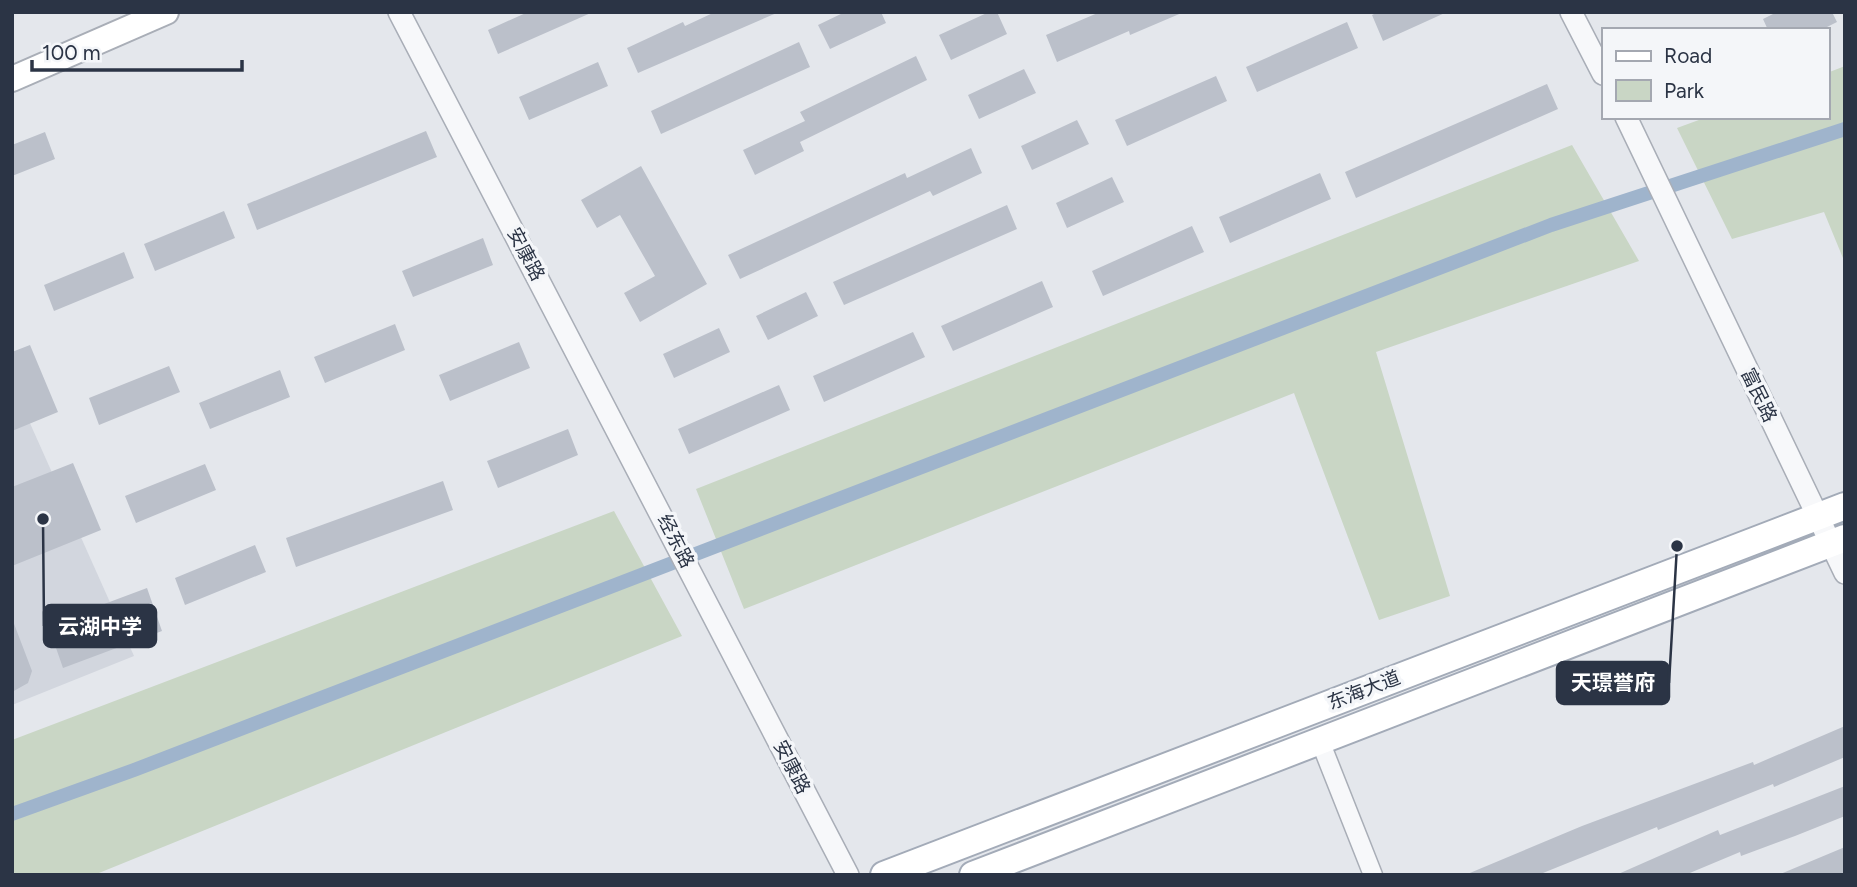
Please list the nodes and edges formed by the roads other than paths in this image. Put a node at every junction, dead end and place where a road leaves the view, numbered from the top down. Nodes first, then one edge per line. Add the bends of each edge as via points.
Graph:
1 (166, 12) edge
2 (399, 12) edge
3 (1571, 12) edge
4 (1602, 72) edge
5 (12, 79) edge
6 (1627, 119) edge
7 (653, 497) joint
8 (1845, 506) edge
9 (1817, 517) junction
10 (1838, 541) edge
11 (1845, 573) edge
12 (698, 585) joint
13 (1320, 741) junction
14 (848, 875) edge
15 (884, 875) edge
16 (973, 875) edge
17 (1373, 875) edge

1 - 5 main road
2 - 7 street, 安康路
3 - 4 street
6 - 9 street, 富民路
7 - 12 street, 经东路
8 - 9 main road, 东海大道
9 - 10 street, 富民路
9 - 15 main road, 东海大道
10 - 11 street, 富民路
10 - 13 main road, 东海大道
12 - 14 street, 安康路
13 - 16 main road, 东海大道
13 - 17 street

